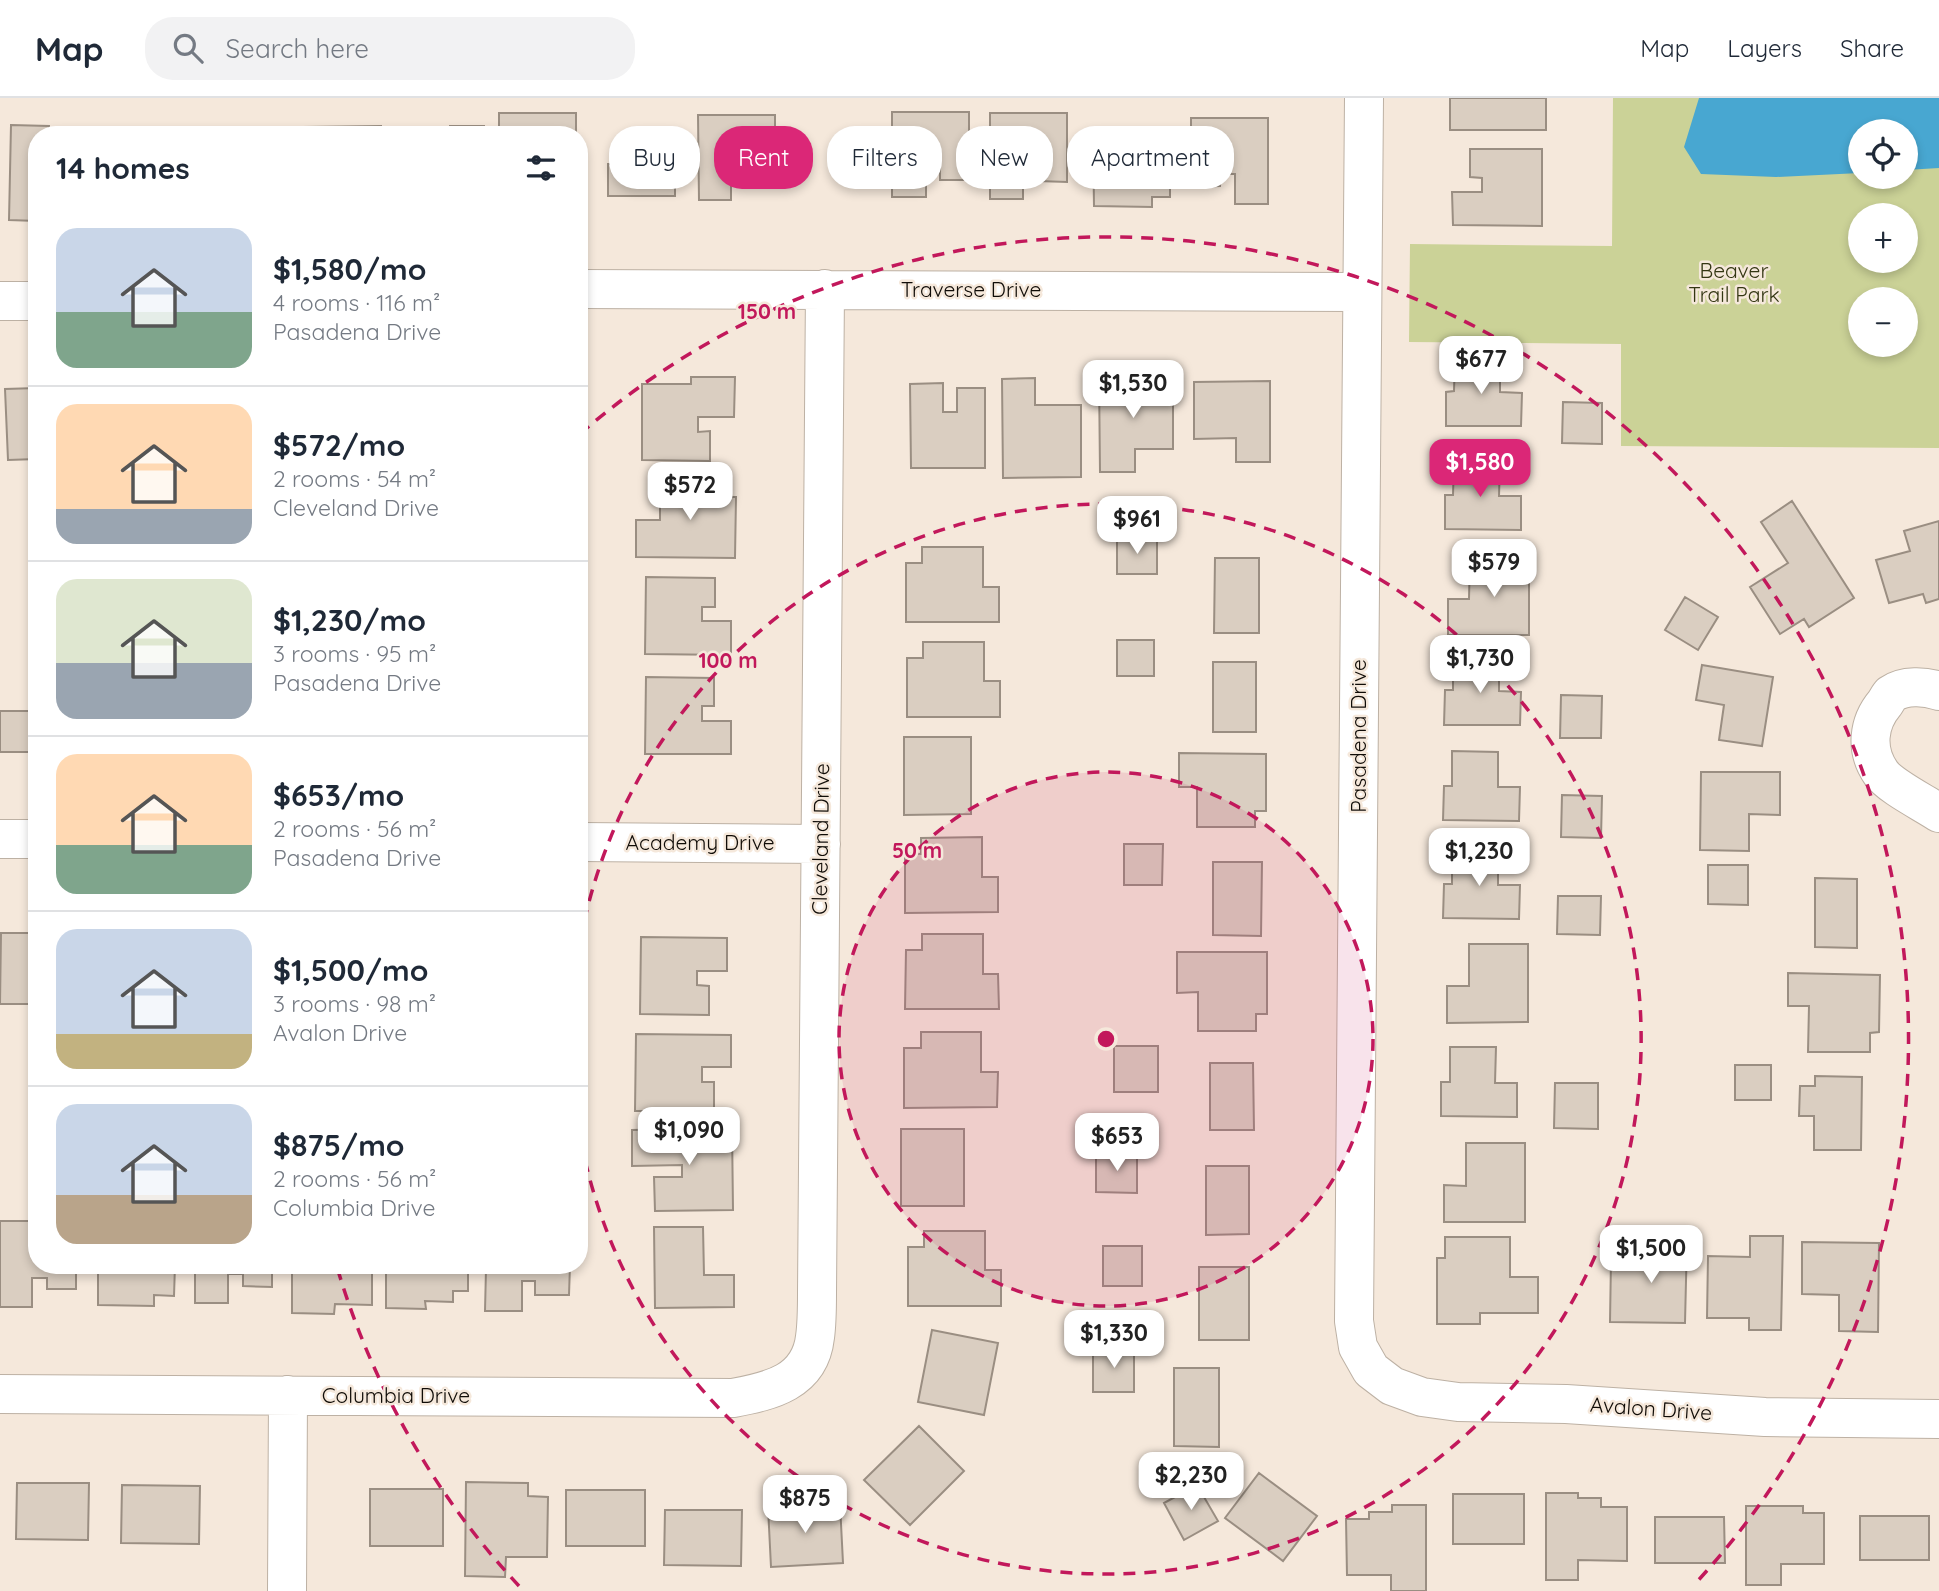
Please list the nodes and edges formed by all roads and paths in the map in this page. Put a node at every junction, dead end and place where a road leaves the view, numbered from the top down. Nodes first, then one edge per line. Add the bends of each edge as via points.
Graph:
1 (1364, 98) edge
2 (588, 289) edge
3 (825, 289) junction
4 (1362, 292) junction
5 (0, 301) edge
6 (28, 301) edge
7 (1939, 691) edge
8 (1939, 813) edge
9 (0, 839) edge
10 (28, 839) edge
11 (588, 842) edge
12 (821, 844) junction
13 (1371, 1370) joint
14 (790, 1381) joint
15 (0, 1394) edge
16 (288, 1395) junction
17 (1939, 1419) edge
18 (287, 1591) edge

1 - 4 street, Pasadena Drive
2 - 3 street, Traverse Drive
3 - 4 street, Traverse Drive
3 - 12 street, Cleveland Drive
4 - 13 street, Pasadena Drive via 1354,1321 1358,1347
5 - 6 street
7 - 8 street via 1912,687 1892,694 1876,713 1869,738 1882,775
9 - 10 street
11 - 12 street, Academy Drive
12 - 14 street, Cleveland Drive via 815,1339 804,1368
13 - 17 street, Avalon Drive via 1392,1386 1422,1397 1458,1402 1765,1417
14 - 16 street, Columbia Drive via 733,1398
15 - 16 street, Columbia Drive
16 - 18 street

